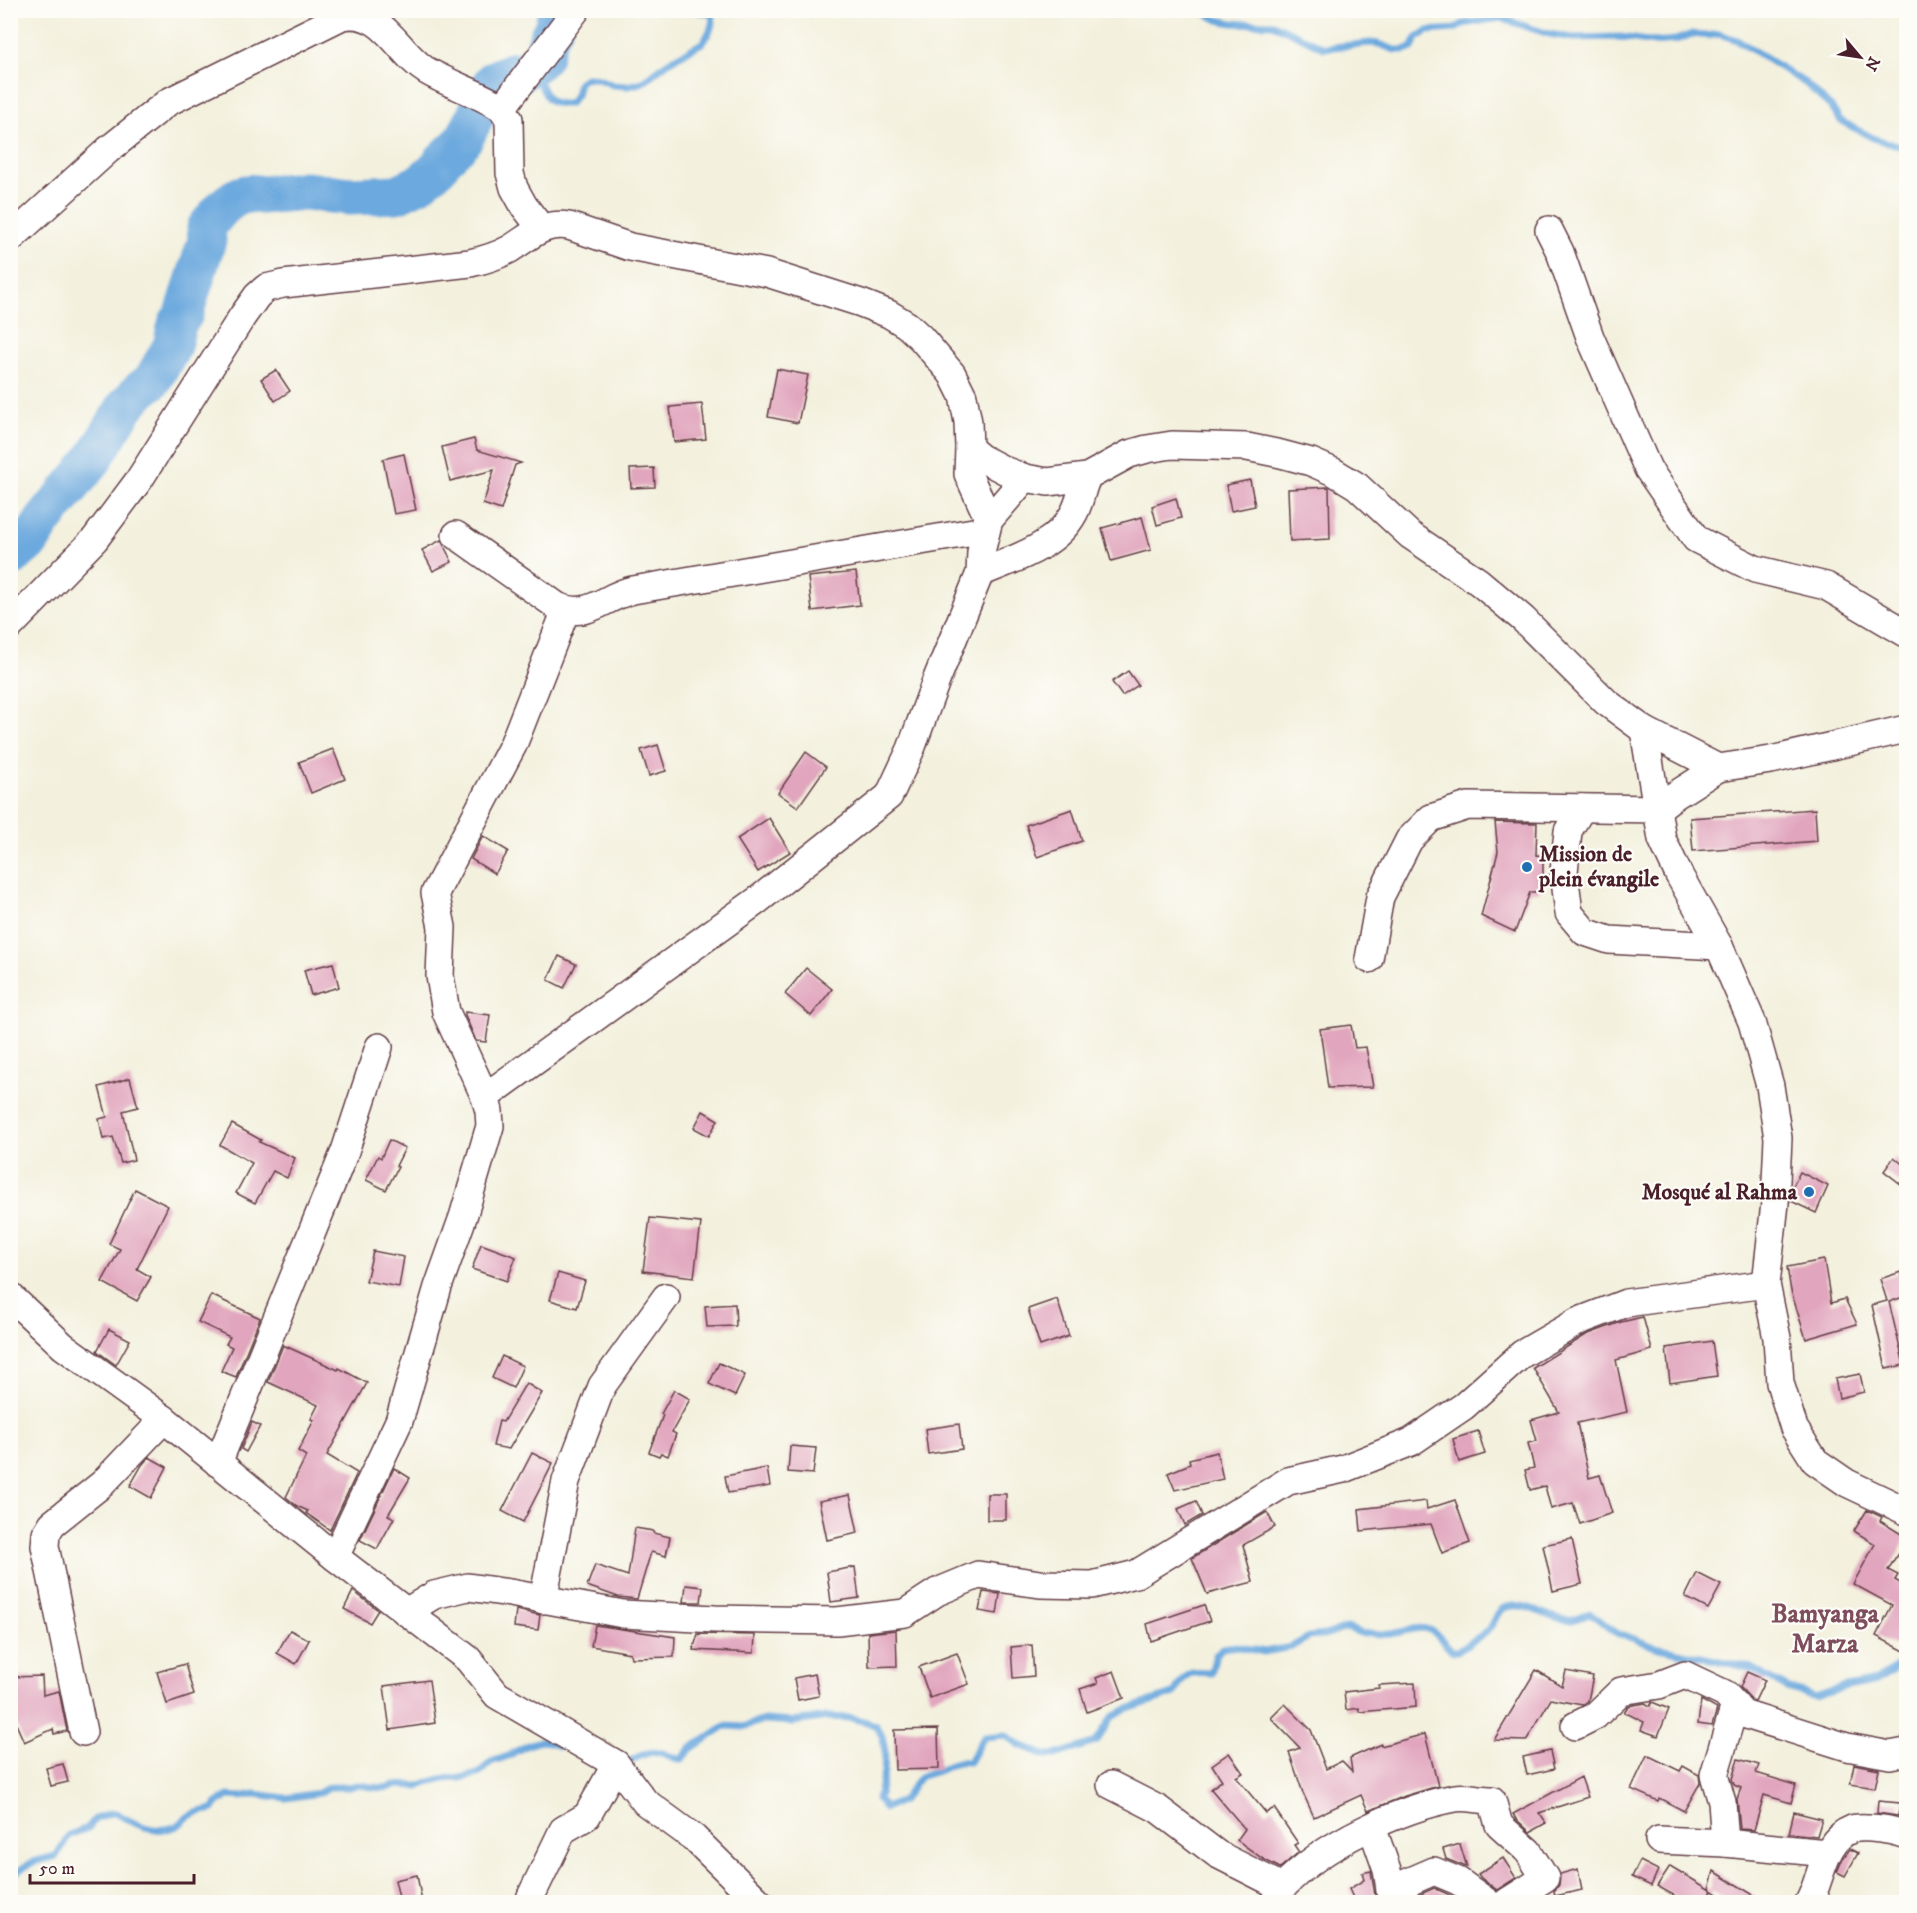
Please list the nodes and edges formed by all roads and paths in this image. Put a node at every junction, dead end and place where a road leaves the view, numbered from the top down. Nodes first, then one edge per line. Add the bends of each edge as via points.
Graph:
1 (576, 10) edge
2 (353, 12) edge
3 (502, 108) junction
4 (541, 228) junction
5 (1549, 230) dead end
6 (10, 238) edge
7 (969, 448) junction
8 (1087, 477) junction
9 (1025, 478) junction
10 (987, 525) junction
11 (456, 535) dead end
12 (980, 573) junction
13 (566, 610) junction
14 (10, 626) edge
15 (1906, 633) edge
16 (1906, 729) edge
17 (1644, 730) junction
18 (1718, 768) junction
19 (1582, 808) junction
20 (1657, 809) junction
21 (1719, 946) junction
22 (1368, 959) dead end
23 (379, 1047) dead end
24 (485, 1097) junction
25 (1766, 1284) junction
26 (10, 1296) edge
27 (666, 1297) dead end
28 (164, 1419) junction
29 (218, 1463) junction
30 (1906, 1511) edge
31 (335, 1557) junction
32 (543, 1600) junction
33 (406, 1612) junction
34 (1735, 1705) junction
35 (1575, 1726) dead end
36 (82, 1732) dead end
37 (1906, 1752) edge
38 (616, 1764) junction
39 (1111, 1785) dead end
40 (1372, 1827) junction
41 (1906, 1835) edge
42 (1659, 1840) dead end
43 (1725, 1843) junction
44 (1827, 1853) junction
45 (1279, 1895) edge
46 (1391, 1896) edge
47 (529, 1902) edge
48 (759, 1902) edge
49 (1487, 1902) edge
50 (1507, 1902) edge
51 (1809, 1902) edge

1 - 3 street
2 - 3 street via 391,34 425,70
2 - 6 street via 168,102
3 - 4 street via 509,119 514,188
4 - 7 street via 559,224 630,247 767,273 889,314 921,338 952,374 963,396
4 - 14 street via 492,258 470,263 266,288 242,317 139,480 95,539
5 - 15 street via 1590,337 1648,469 1696,539 1755,569 1826,586
7 - 9 street via 981,458
7 - 10 street via 968,474
8 - 9 street via 1048,482
8 - 12 street via 1075,512 1061,531 1028,553
8 - 17 street via 1129,454 1182,445 1247,447 1311,462 1334,472 1357,486 1410,536 1479,582 1523,619 1606,702
9 - 10 street
10 - 12 street
10 - 13 street via 633,590 586,610
11 - 13 street
12 - 24 street via 889,796 758,900
13 - 24 street via 513,745 435,893 442,927 440,976 446,1012
16 - 18 street
17 - 18 street
17 - 20 street
18 - 20 street
19 - 20 street
19 - 21 street via 1568,831 1564,872 1569,913 1586,933 1609,940
19 - 22 street via 1468,806 1431,818 1409,840 1380,897
20 - 21 street via 1662,839
21 - 25 street via 1752,1022 1770,1086 1778,1138
23 - 29 street via 345,1151
24 - 31 street via 490,1126 399,1421
25 - 30 street via 1777,1338 1779,1383 1794,1428 1815,1461 1847,1483
25 - 32 street via 1626,1303 1579,1321 1522,1354 1464,1406 1411,1442 1343,1469 1288,1480 1136,1574 1114,1580 1092,1585 1040,1584 978,1575 937,1592 904,1613 837,1621 623,1614
26 - 28 street via 63,1346
27 - 32 street via 602,1386 566,1480
28 - 29 street
28 - 36 street via 102,1484 52,1524 46,1534 45,1546
29 - 31 street
31 - 33 street
32 - 33 street via 468,1587 434,1595
33 - 38 street via 468,1659 497,1695
34 - 35 street via 1725,1694 1684,1675 1659,1685 1621,1691 1595,1716
34 - 37 street via 1743,1714 1847,1747 1890,1755
34 - 43 street via 1714,1775 1722,1802
38 - 47 street via 587,1816 563,1830
38 - 48 street via 645,1802 694,1838
39 - 45 street via 1158,1809
40 - 45 street via 1345,1839 1313,1861
40 - 46 street via 1387,1870
40 - 50 street via 1457,1798 1492,1800 1499,1825 1528,1851 1545,1878
41 - 44 street via 1893,1829 1854,1828 1839,1836
42 - 43 street
43 - 44 street
44 - 51 street
46 - 49 street via 1434,1871 1458,1881

